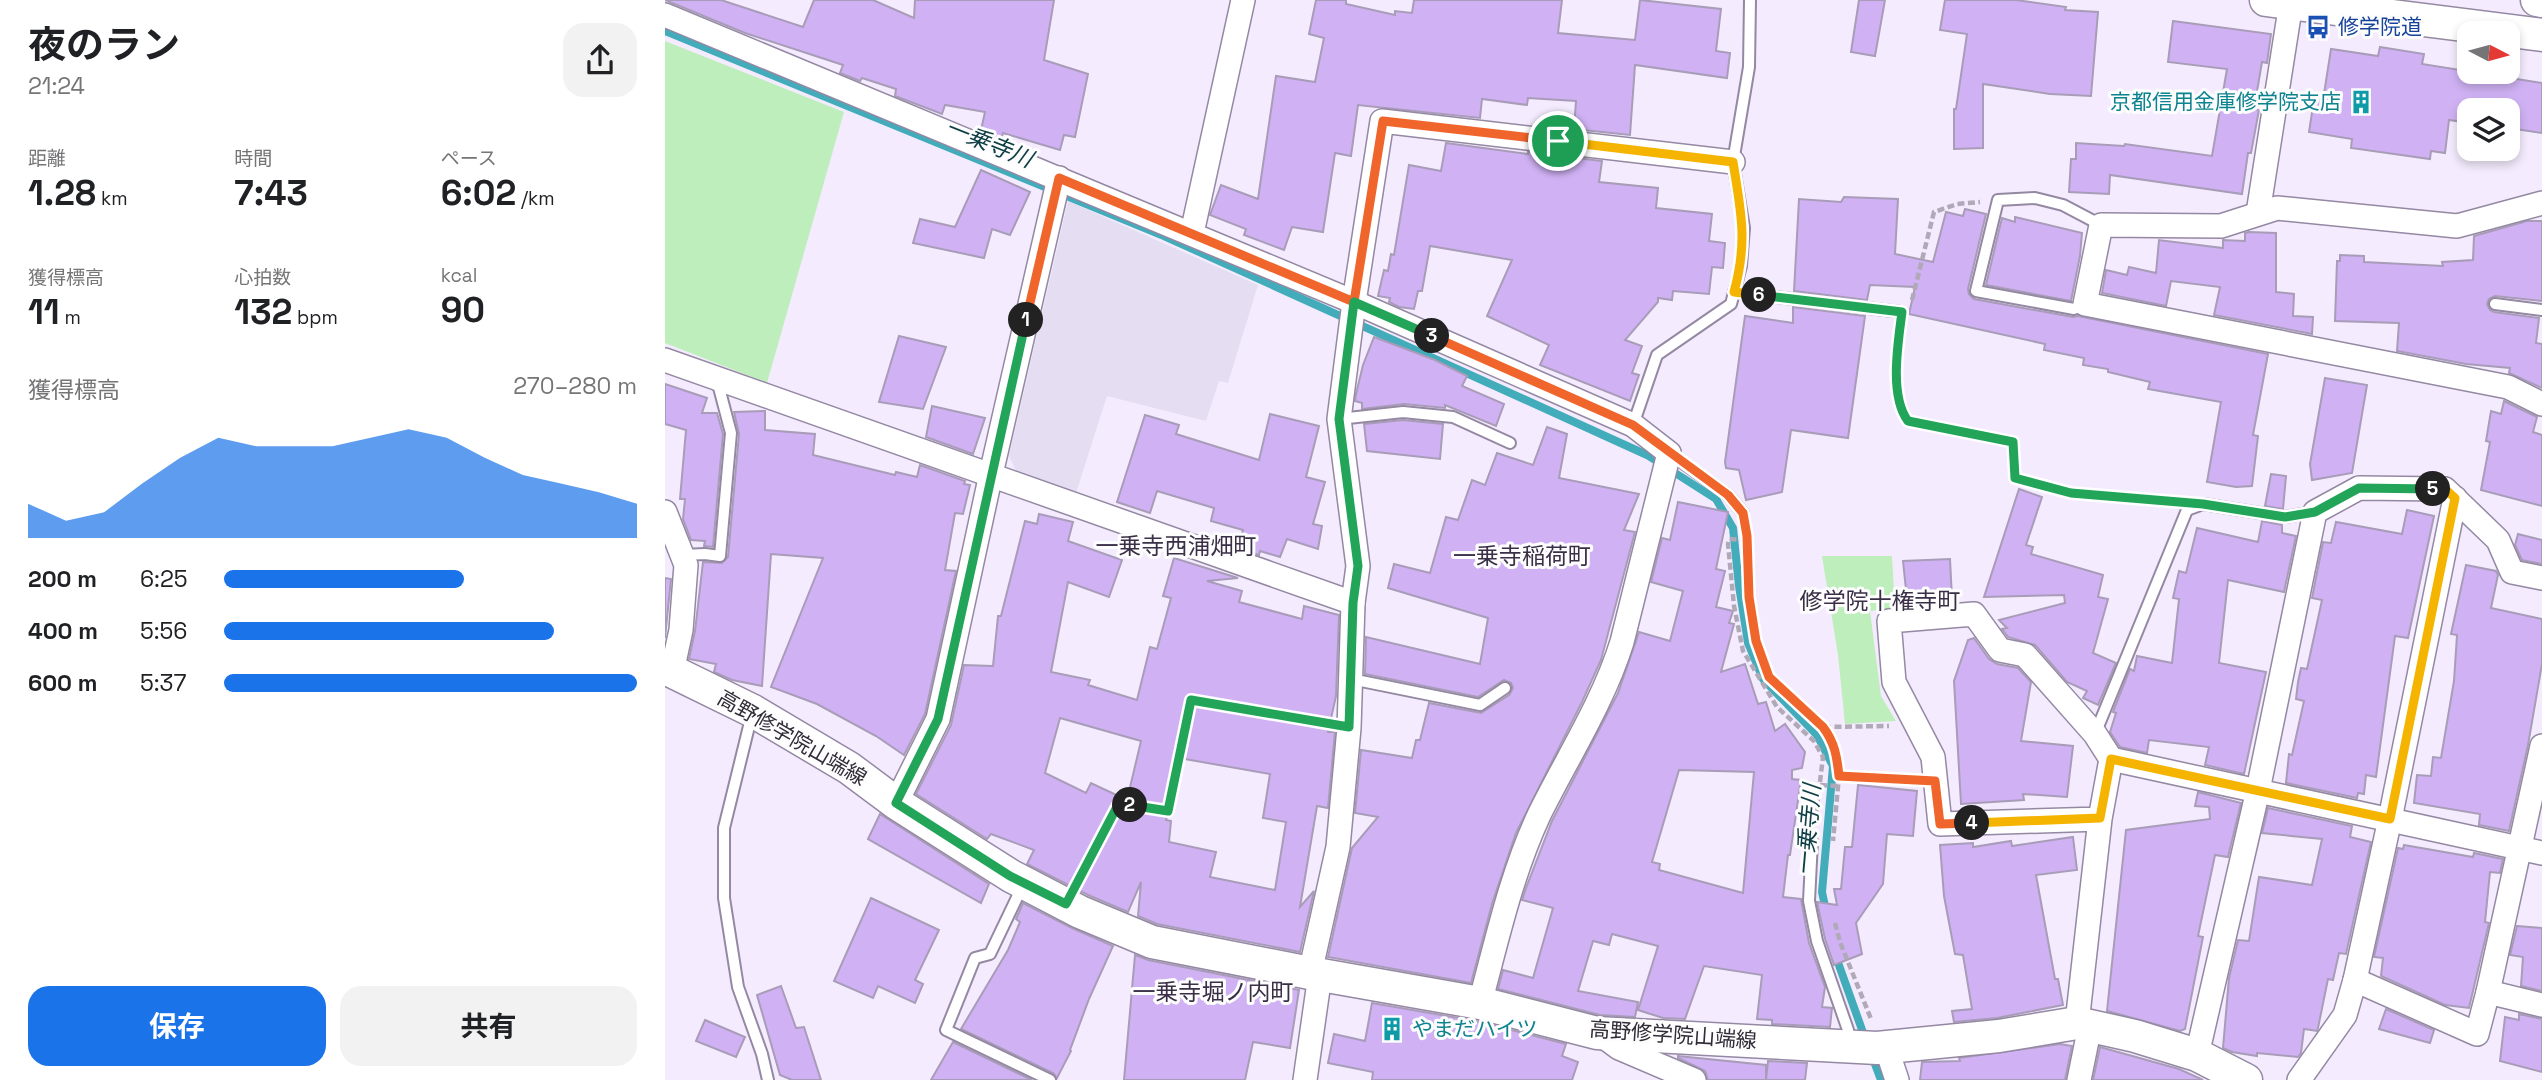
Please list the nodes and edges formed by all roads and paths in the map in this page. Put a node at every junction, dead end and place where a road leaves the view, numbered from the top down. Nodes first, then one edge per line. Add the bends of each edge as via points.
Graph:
1 (1243, 0) edge
2 (1750, 0) edge
3 (2278, 1) edge
4 (665, 15) edge
5 (2542, 35) edge
6 (1733, 162) junction
7 (1059, 178) junction
8 (1999, 200) junction
9 (2542, 203) edge
10 (2257, 212) junction
11 (2101, 225) junction
12 (1192, 233) junction
13 (1734, 292) junction
14 (1354, 302) junction
15 (2085, 304) junction
16 (2495, 304) dead end
17 (2542, 310) edge
18 (1902, 312) junction
19 (665, 360) edge
20 (716, 378) junction
21 (2542, 404) edge
22 (1339, 419) junction
23 (1633, 425) junction
24 (1510, 443) dead end
25 (1669, 453) junction
26 (991, 474) junction
27 (2455, 498) junction
28 (2203, 504) junction
29 (665, 512) edge
30 (2315, 512) junction
31 (1743, 513) joint
32 (1747, 540) junction
33 (682, 555) junction
34 (2542, 578) edge
35 (1353, 603) junction
36 (669, 670) edge
37 (1350, 679) junction
38 (1505, 688) dead end
39 (753, 712) junction
40 (1916, 725) junction
41 (1349, 727) junction
42 (1823, 727) junction
43 (2095, 734) junction
44 (2542, 746) edge
45 (2111, 759) junction
46 (1839, 776) junction
47 (1935, 781) junction
48 (1821, 785) junction
49 (1838, 786) junction
50 (2258, 790) junction
51 (896, 803) junction
52 (2100, 818) junction
53 (2390, 819) junction
54 (1812, 841) joint
55 (2519, 848) junction
56 (1832, 852) dead end
57 (2542, 852) edge
58 (1024, 883) junction
59 (1066, 904) junction
60 (1834, 919) dead end
61 (1315, 974) junction
62 (2355, 980) junction
63 (2488, 992) junction
64 (1480, 1003) junction
65 (2542, 1005) edge
66 (2083, 1024) junction
67 (1597, 1032) junction
68 (1870, 1047) junction
69 (2197, 1055) junction
70 (768, 1080) edge
71 (1049, 1080) edge
72 (1305, 1080) edge
73 (1694, 1080) edge
74 (1897, 1080) edge
75 (2079, 1080) edge
76 (2246, 1080) edge
77 (2299, 1080) edge

1 - 12 street
2 - 6 lane via 1749,67
3 - 5 main road
3 - 10 street
4 - 7 street
6 - 13 lane via 1744,228
6 - 14 street via 1383,121
7 - 12 street
7 - 26 street
8 - 11 lane via 2035,198 2063,205
8 - 15 lane via 1976,290 2074,309
8 - 18 path via 1957,204 1934,212 1911,302
9 - 10 street via 2457,226 2277,208
10 - 11 street via 2221,226
11 - 15 street
12 - 14 street
13 - 18 lane
13 - 23 lane via 1731,304 1657,355
14 - 22 street
14 - 23 street
15 - 21 street via 2508,387
16 - 17 lane
18 - 28 path via 1896,360 1901,412 1908,421 2013,442 2015,478 2071,493
19 - 20 street
20 - 26 street
20 - 33 lane via 731,433 720,556
22 - 24 lane via 1402,412 1453,418
22 - 35 street via 1358,566
23 - 25 street
25 - 31 lane via 1728,495
25 - 64 street via 1612,672 1517,867
26 - 35 street
26 - 51 street via 938,719
27 - 30 street via 2445,489 2359,488
27 - 34 street via 2498,540 2512,572
27 - 53 street
28 - 30 lane via 2285,517
28 - 43 lane via 2187,510
29 - 33 street
30 - 50 street
31 - 32 path
32 - 42 path via 1756,641 1769,677
32 - 48 path via 1729,539 1728,544 1743,651 1777,707 1814,741 1822,757
33 - 36 street via 686,565 681,630
35 - 37 street
36 - 39 main road, 高野修学院山端線
37 - 38 lane via 1480,705
37 - 41 street
39 - 51 main road, 高野修学院山端線 via 849,768
39 - 70 lane via 724,828 724,898 738,987
40 - 42 path
40 - 43 street via 1894,682 1889,621 1974,614 2000,650 2025,655
40 - 47 street via 1933,757
41 - 59 path via 1191,700 1168,811 1119,803
41 - 61 street via 1338,847
42 - 46 path via 1836,750
43 - 45 street
44 - 55 street
45 - 50 street
45 - 52 street
46 - 47 path
46 - 49 path
47 - 52 street via 1940,824
48 - 49 path
48 - 54 path
49 - 56 path
50 - 53 street
50 - 69 street
51 - 58 main road, 高野修学院山端線
52 - 66 street
53 - 55 street
53 - 62 street
54 - 68 lane via 1809,901 1817,941 1848,1030
55 - 57 street
55 - 63 street
58 - 59 main road, 高野修学院山端線
58 - 71 lane via 990,954 975,958 946,1030
59 - 61 main road, 高野修学院山端線 via 1152,942
60 - 68 path
61 - 64 main road, 高野修学院山端線
61 - 72 street
62 - 63 street via 2477,1034
62 - 77 street via 2345,1015
63 - 65 street
64 - 67 main road, 高野修学院山端線
66 - 68 main road, 高野修学院山端線
66 - 69 main road, 高野修学院山端線
66 - 75 street
67 - 68 main road, 高野修学院山端線
67 - 73 street via 1619,1048
68 - 74 street
69 - 76 main road, 高野修学院山端線

